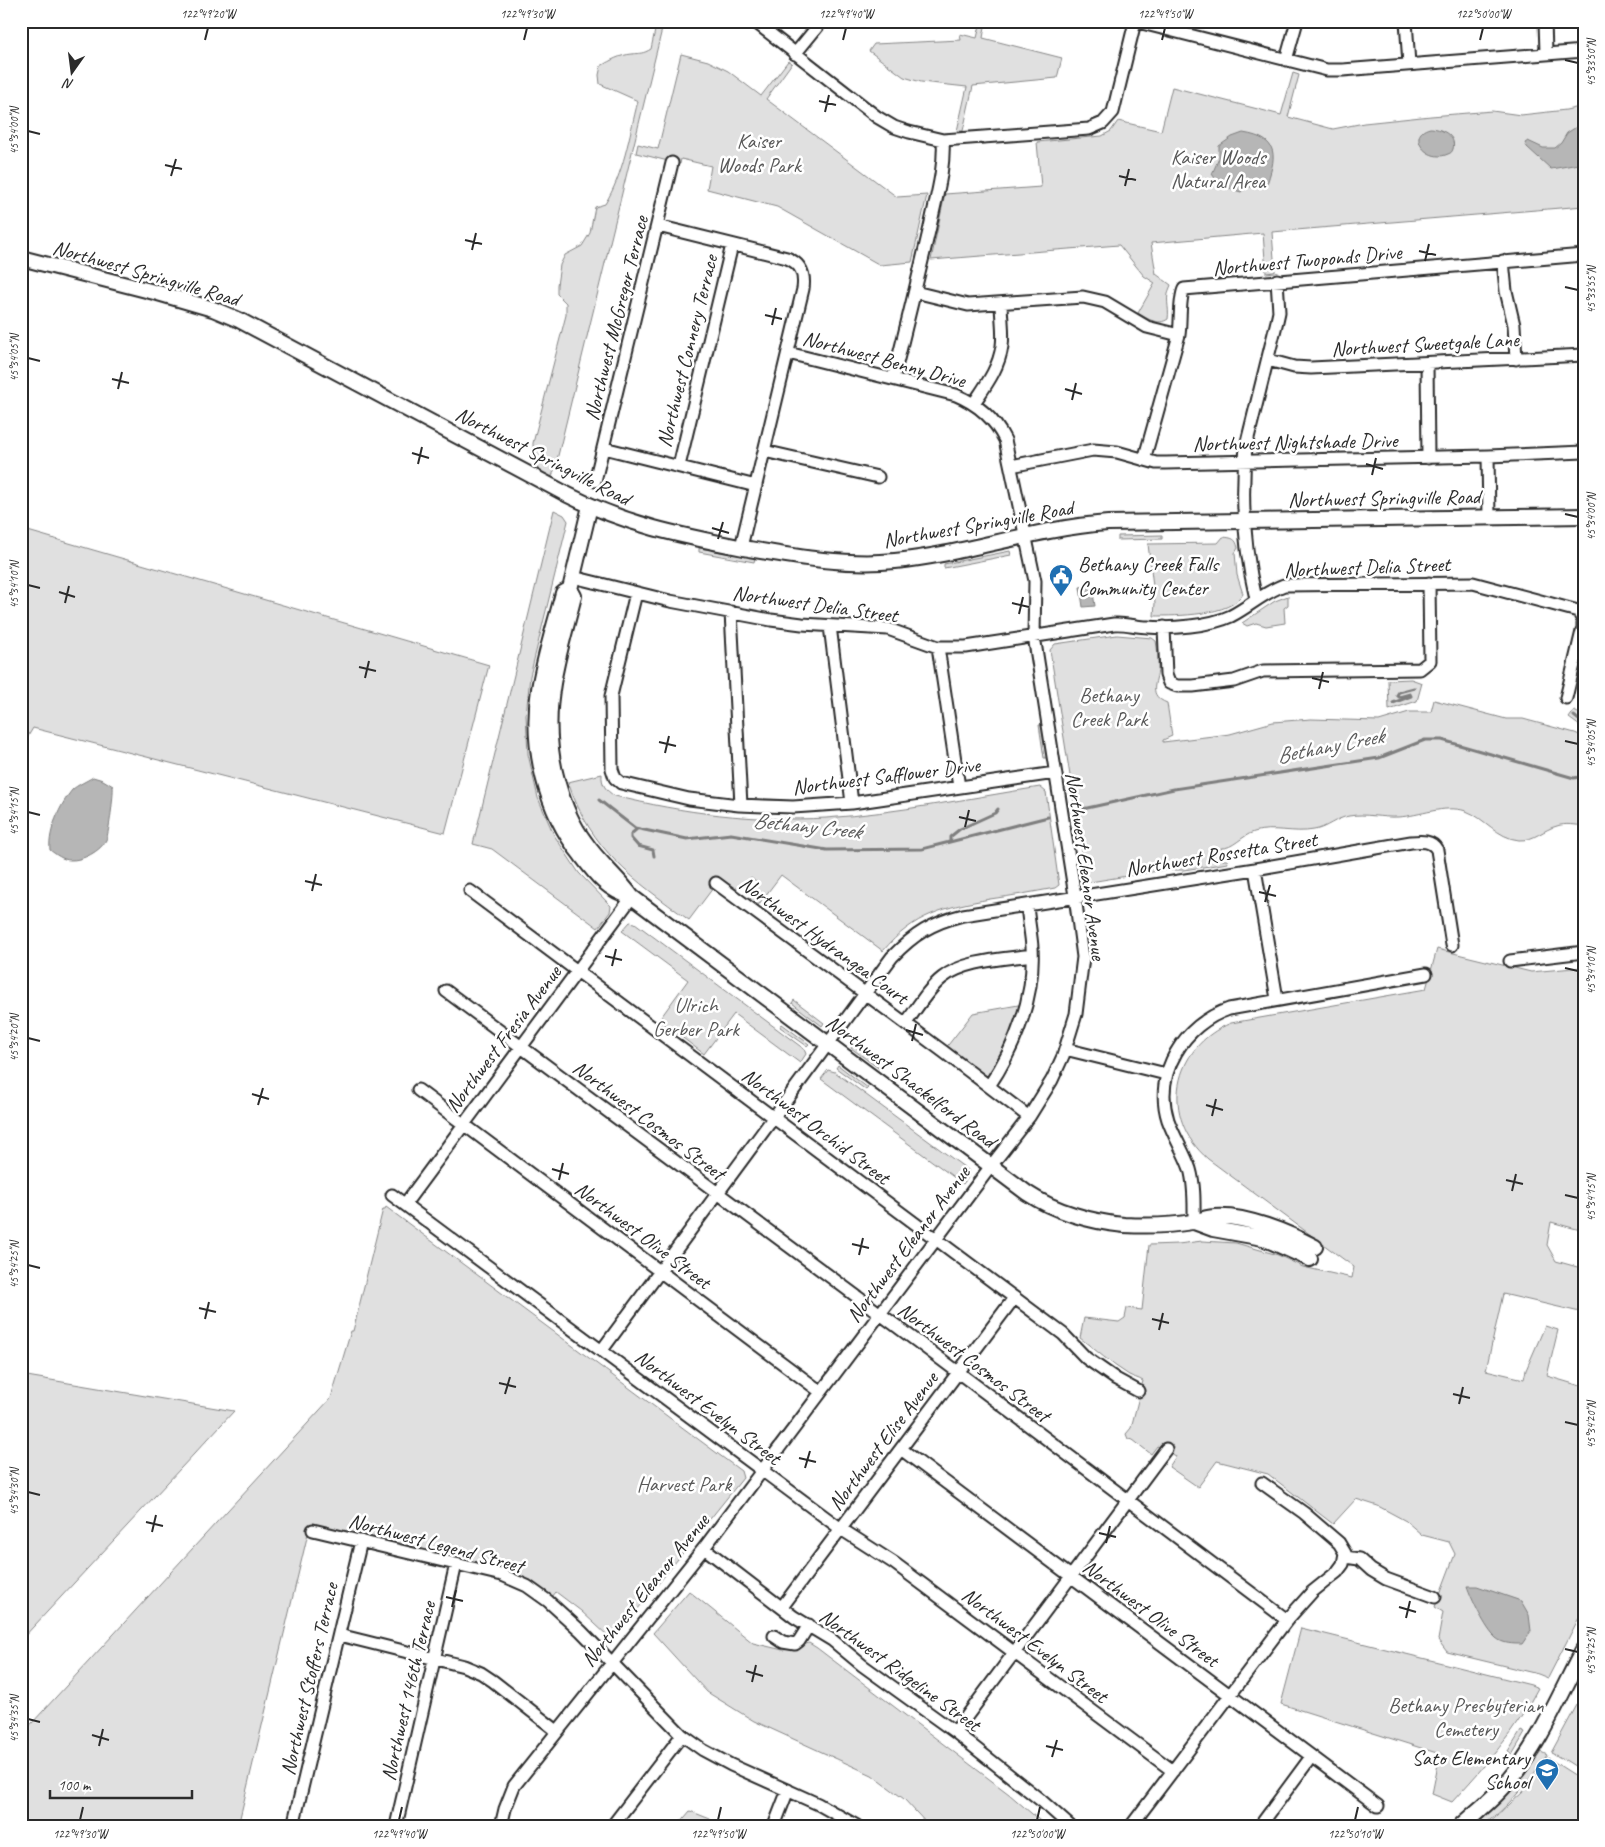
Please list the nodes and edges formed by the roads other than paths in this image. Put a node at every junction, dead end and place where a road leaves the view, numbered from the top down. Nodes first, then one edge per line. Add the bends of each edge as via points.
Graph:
1 (754, 21) edge
2 (822, 21) edge
3 (1135, 21) edge
4 (1297, 21) edge
5 (1406, 21) edge
6 (1545, 21) edge
7 (1584, 51) edge
8 (1546, 53) junction
9 (795, 54) junction
10 (1286, 60) junction
11 (1409, 64) junction
12 (943, 140) junction
13 (672, 163) dead end
14 (658, 226) junction
15 (732, 245) junction
16 (1584, 255) edge
17 (21, 258) edge
18 (1503, 261) junction
19 (1277, 280) junction
20 (915, 292) junction
21 (1001, 303) junction
22 (1178, 335) junction
23 (788, 353) junction
24 (1584, 356) edge
25 (1516, 359) junction
26 (1268, 360) junction
27 (1427, 363) junction
28 (893, 379) junction
29 (974, 403) junction
30 (604, 448) junction
31 (764, 451) junction
32 (1584, 452) edge
33 (1488, 456) junction
34 (1428, 458) junction
35 (1144, 460) junction
36 (1245, 462) junction
37 (679, 466) junction
38 (1011, 466) junction
39 (878, 477) dead end
40 (595, 481) dead end
41 (756, 486) junction
42 (590, 506) junction
43 (1584, 516) edge
44 (1489, 517) junction
45 (1245, 520) junction
46 (1024, 535) junction
47 (741, 547) junction
48 (571, 583) junction
49 (1429, 583) junction
50 (636, 593) junction
51 (1256, 599) junction
52 (730, 612) junction
53 (830, 626) junction
54 (1164, 627) junction
55 (1034, 636) junction
56 (938, 647) junction
57 (1566, 698) dead end
58 (1055, 773) junction
59 (959, 787) junction
60 (852, 803) junction
61 (741, 805) junction
62 (1256, 869) junction
63 (716, 883) dead end
64 (470, 891) dead end
65 (1076, 896) junction
66 (632, 897) junction
67 (1027, 905) junction
68 (1452, 946) dead end
69 (1584, 952) edge
70 (1032, 955) junction
71 (1510, 962) dead end
72 (577, 971) junction
73 (1426, 974) dead end
74 (446, 991) dead end
75 (866, 993) junction
76 (1277, 999) junction
77 (906, 1023) junction
78 (829, 1043) junction
79 (520, 1047) junction
80 (1065, 1049) junction
81 (1166, 1074) junction
82 (989, 1086) junction
83 (418, 1090) dead end
84 (1029, 1117) junction
85 (773, 1118) junction
86 (464, 1124) junction
87 (990, 1166) junction
88 (717, 1194) junction
89 (392, 1195) dead end
90 (405, 1204) junction
91 (1194, 1222) junction
92 (936, 1239) junction
93 (1312, 1253) dead end
94 (661, 1271) junction
95 (1014, 1298) junction
96 (880, 1314) junction
97 (602, 1350) junction
98 (958, 1372) junction
99 (1138, 1391) dead end
100 (821, 1392) junction
101 (901, 1449) junction
102 (1166, 1449) dead end
103 (762, 1471) junction
104 (1262, 1483) dead end
105 (1128, 1500) junction
106 (841, 1529) junction
107 (313, 1530) dead end
108 (361, 1541) junction
109 (704, 1548) junction
110 (1344, 1557) junction
111 (456, 1564) junction
112 (1071, 1576) junction
113 (1435, 1597) dead end
114 (782, 1607) junction
115 (1287, 1620) junction
116 (809, 1625) junction
117 (338, 1635) junction
118 (774, 1636) dead end
119 (1584, 1649) edge
120 (1014, 1653) junction
121 (434, 1658) junction
122 (611, 1662) junction
123 (1230, 1696) junction
124 (557, 1732) junction
125 (955, 1732) junction
126 (682, 1735) junction
127 (1311, 1757) junction
128 (1173, 1771) junction
129 (788, 1790) junction
130 (1378, 1806) dead end
131 (293, 1826) edge
132 (396, 1826) edge
133 (501, 1826) edge
134 (612, 1826) edge
135 (774, 1826) edge
136 (857, 1826) edge
137 (1070, 1826) edge
138 (1131, 1826) edge
139 (1260, 1826) edge
140 (1461, 1826) edge

1 - 9 street
2 - 9 street
3 - 10 street
3 - 12 street via 1113,112 1103,123 1089,129
4 - 10 street
5 - 11 street
6 - 8 street
7 - 8 street
8 - 11 street
9 - 12 street via 882,120 909,132
10 - 11 street via 1327,70
12 - 20 street via 944,154
13 - 14 street, Northwest McGregor Terrace
14 - 15 street
14 - 30 street, Northwest McGregor Terrace
15 - 23 street via 787,258 796,263 804,274
15 - 37 street, Northwest Connery Terrace
16 - 18 street, Northwest Twoponds Drive
17 - 42 street, Northwest Springville Road via 158,293 239,320
18 - 19 street, Northwest Twoponds Drive
18 - 25 street
19 - 22 street, Northwest Twoponds Drive via 1184,290
19 - 26 street via 1279,312
20 - 21 street via 960,304
20 - 28 street
21 - 22 street via 1083,297 1105,302 1147,327
21 - 29 street via 1003,337 1000,355 990,380
22 - 35 street
23 - 28 street, Northwest Benny Drive
23 - 31 street
24 - 25 street, Northwest Sweetgale Lane
25 - 27 street, Northwest Sweetgale Lane
26 - 27 street, Northwest Sweetgale Lane via 1311,368
26 - 36 street via 1246,446
27 - 34 street
28 - 29 street, Northwest Benny Drive via 956,395
29 - 38 street, Northwest Benny Drive via 999,429
30 - 37 street
30 - 40 street, Northwest McGregor Terrace
31 - 39 street
31 - 41 street
32 - 33 street, Northwest Nightshade Drive
33 - 34 street, Northwest Nightshade Drive
33 - 44 street
34 - 36 street, Northwest Nightshade Drive
35 - 36 street, Northwest Nightshade Drive via 1166,463
35 - 38 street, Northwest Nightshade Drive via 1117,452 1093,450
36 - 45 street
37 - 41 street
38 - 46 street, Northwest Benny Drive
41 - 47 street
42 - 47 street, Northwest Springville Road via 660,531
42 - 48 street, Northwest Shackelford Road
43 - 44 street, Northwest Springville Road
44 - 45 street, Northwest Springville Road
45 - 46 street, Northwest Springville Road via 1108,523
45 - 51 street via 1247,556
46 - 47 street, Northwest Springville Road via 943,554 885,562 809,559
46 - 55 street, Northwest Eleanor Avenue via 1035,581
48 - 50 street, Northwest Delia Street
48 - 66 street, Northwest Shackelford Road via 563,593 539,691 537,713 541,767 560,823 574,847 602,880 617,892
49 - 51 street, Northwest Delia Street via 1284,585
49 - 54 street via 1430,661 1420,669 1263,671 1234,681 1177,686 1170,683 1166,674
49 - 57 street, Northwest Delia Street via 1473,582 1578,611 1583,620
50 - 52 street, Northwest Delia Street
50 - 61 street, Northwest Safflower Drive via 612,696 612,769 615,778 627,786
51 - 54 street, Northwest Delia Street via 1221,620
52 - 53 street, Northwest Delia Street
52 - 61 street
53 - 56 street, Northwest Delia Street via 888,630
53 - 60 street
54 - 55 street, Northwest Delia Street via 1114,624
55 - 56 street, Northwest Delia Street via 966,647
55 - 58 street, Northwest Eleanor Avenue
56 - 59 street
58 - 59 street, Northwest Safflower Drive
58 - 65 street, Northwest Eleanor Avenue
59 - 60 street, Northwest Safflower Drive
60 - 61 street, Northwest Safflower Drive via 786,807
62 - 65 street, Northwest Rossetta Street
62 - 68 street, Northwest Rossetta Street via 1411,842 1429,842 1437,850
62 - 76 street
63 - 75 street, Northwest Hydrangea Court
64 - 72 street, Northwest Orchid Street
65 - 67 street, Northwest Rossetta Street
65 - 80 street, Northwest Eleanor Avenue via 1082,966 1076,1014
66 - 72 street, Northwest Fresia Avenue
66 - 78 street, Northwest Shackelford Road
67 - 70 street
67 - 75 street, Northwest Rossetta Street via 963,915 919,932 892,957
69 - 71 street
70 - 77 street via 972,964 950,973 935,985
70 - 82 street via 1023,1016 1012,1046
72 - 79 street, Northwest Fresia Avenue
72 - 85 street, Northwest Orchid Street
73 - 76 street
74 - 79 street, Northwest Cosmos Street
75 - 77 street, Northwest Hydrangea Court
75 - 78 street, Northwest Rossetta Street
76 - 81 street via 1229,1009 1205,1019 1181,1043
77 - 82 street, Northwest Hydrangea Court
78 - 85 street, Northwest Rossetta Street
78 - 87 street, Northwest Shackelford Road
79 - 86 street, Northwest Fresia Avenue
79 - 88 street, Northwest Cosmos Street
80 - 81 street
80 - 84 street, Northwest Eleanor Avenue via 1052,1080
81 - 91 street via 1165,1106 1168,1121 1190,1170
82 - 84 street, Northwest Hydrangea Court
83 - 86 street, Northwest Olive Street
84 - 87 street, Northwest Eleanor Avenue
85 - 88 street, Northwest Rossetta Street
85 - 92 street, Northwest Orchid Street
86 - 90 street, Northwest Fresia Avenue
86 - 94 street, Northwest Olive Street
87 - 91 street, Northwest Shackelford Road via 1028,1194 1071,1214 1123,1225
87 - 92 street, Northwest Eleanor Avenue
88 - 94 street, Northwest Rossetta Street
88 - 96 street, Northwest Cosmos Street
89 - 90 street, Northwest Evelyn Street
90 - 97 street, Northwest Evelyn Street
91 - 93 street, Northwest Shackelford Road via 1214,1217 1247,1221 1292,1234
92 - 95 street, Northwest Orchid Street
92 - 96 street, Northwest Eleanor Avenue
94 - 97 street, Northwest Rossetta Street
94 - 100 street, Northwest Olive Street
95 - 98 street, Northwest Elise Avenue
95 - 99 street, Northwest Orchid Street via 1063,1334 1086,1358
96 - 98 street, Northwest Cosmos Street
96 - 100 street, Northwest Eleanor Avenue
97 - 103 street, Northwest Evelyn Street
98 - 101 street, Northwest Elise Avenue
98 - 105 street, Northwest Cosmos Street
100 - 103 street, Northwest Eleanor Avenue
101 - 106 street, Northwest Elise Avenue
101 - 112 street, Northwest Olive Street
102 - 105 street
103 - 106 street, Northwest Evelyn Street
103 - 109 street, Northwest Eleanor Avenue
104 - 110 street via 1339,1543
105 - 112 street
105 - 115 street, Northwest Cosmos Street
106 - 114 street, Northwest Elise Avenue
106 - 120 street, Northwest Evelyn Street via 894,1563
107 - 108 street, Northwest Legend Street
108 - 111 street, Northwest Legend Street
108 - 117 street, Northwest Stoffers Terrace
109 - 114 street, Northwest Ridgeline Street
109 - 122 street, Northwest Eleanor Avenue
110 - 113 street via 1359,1559 1386,1579
110 - 115 street via 1337,1572 1312,1592
111 - 121 street, Northwest 146th Terrace
111 - 122 street, Northwest Legend Street via 502,1575 527,1586 555,1607
112 - 120 street
112 - 123 street, Northwest Olive Street
114 - 116 street, Northwest Ridgeline Street
115 - 123 street
116 - 118 street via 796,1644 783,1642
116 - 125 street, Northwest Ridgeline Street
117 - 121 street
117 - 131 street, Northwest Stoffers Terrace
119 - 140 main road via 1510,1780
120 - 125 street
120 - 128 street, Northwest Evelyn Street
121 - 124 street via 481,1673
121 - 132 street, Northwest 146th Terrace
122 - 124 street, Northwest Eleanor Avenue
122 - 126 street, Northwest Legend Street
123 - 127 street, Northwest Olive Street
123 - 128 street
124 - 133 street, Northwest Eleanor Avenue via 514,1786
125 - 137 street, Northwest Ridgeline Street
126 - 129 street, Northwest Legend Street via 731,1765
126 - 134 street
127 - 130 street, Northwest Olive Street
127 - 139 street
128 - 138 street
129 - 135 street
129 - 136 street, Northwest Legend Street

